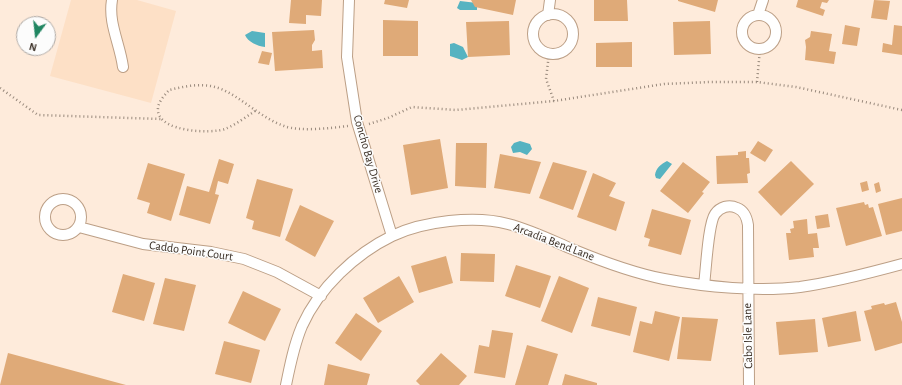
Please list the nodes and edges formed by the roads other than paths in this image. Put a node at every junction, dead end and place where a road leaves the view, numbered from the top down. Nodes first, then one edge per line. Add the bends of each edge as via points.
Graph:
1 (112, 0) edge
2 (349, 0) edge
3 (550, 0) edge
4 (763, 0) edge
5 (548, 15) junction
6 (758, 15) junction
7 (123, 67) dead end
8 (79, 227) dead end
9 (392, 236) junction
10 (902, 264) edge
11 (704, 286) junction
12 (748, 288) junction
13 (321, 296) junction
14 (286, 385) edge
15 (749, 385) edge

1 - 7 street via 112,22
2 - 9 street, Concho Bay Drive via 347,57 358,125
3 - 5 street
4 - 6 street
5 - 5 street via 561,16 570,25 572,37 562,52 549,54 538,48 533,35 537,22
6 - 6 street via 768,18 776,31 770,45 760,49 746,43 742,33 748,19
8 - 13 street, Caddo Point Court via 144,244 244,258 277,272
9 - 11 street, Arcadia Bend Lane via 450,220 506,223 618,266 662,279
9 - 13 street, Arcadia Bend Lane via 363,254 336,276
10 - 12 street, Arcadia Bend Lane via 851,278 799,287
11 - 12 street, Arcadia Bend Lane
11 - 12 street, Cabo Isle Lane via 712,218 719,209 730,206 741,210 748,220
12 - 15 street, Cabo Isle Lane
13 - 14 street, Arcadia Bend Lane via 303,325 293,352

